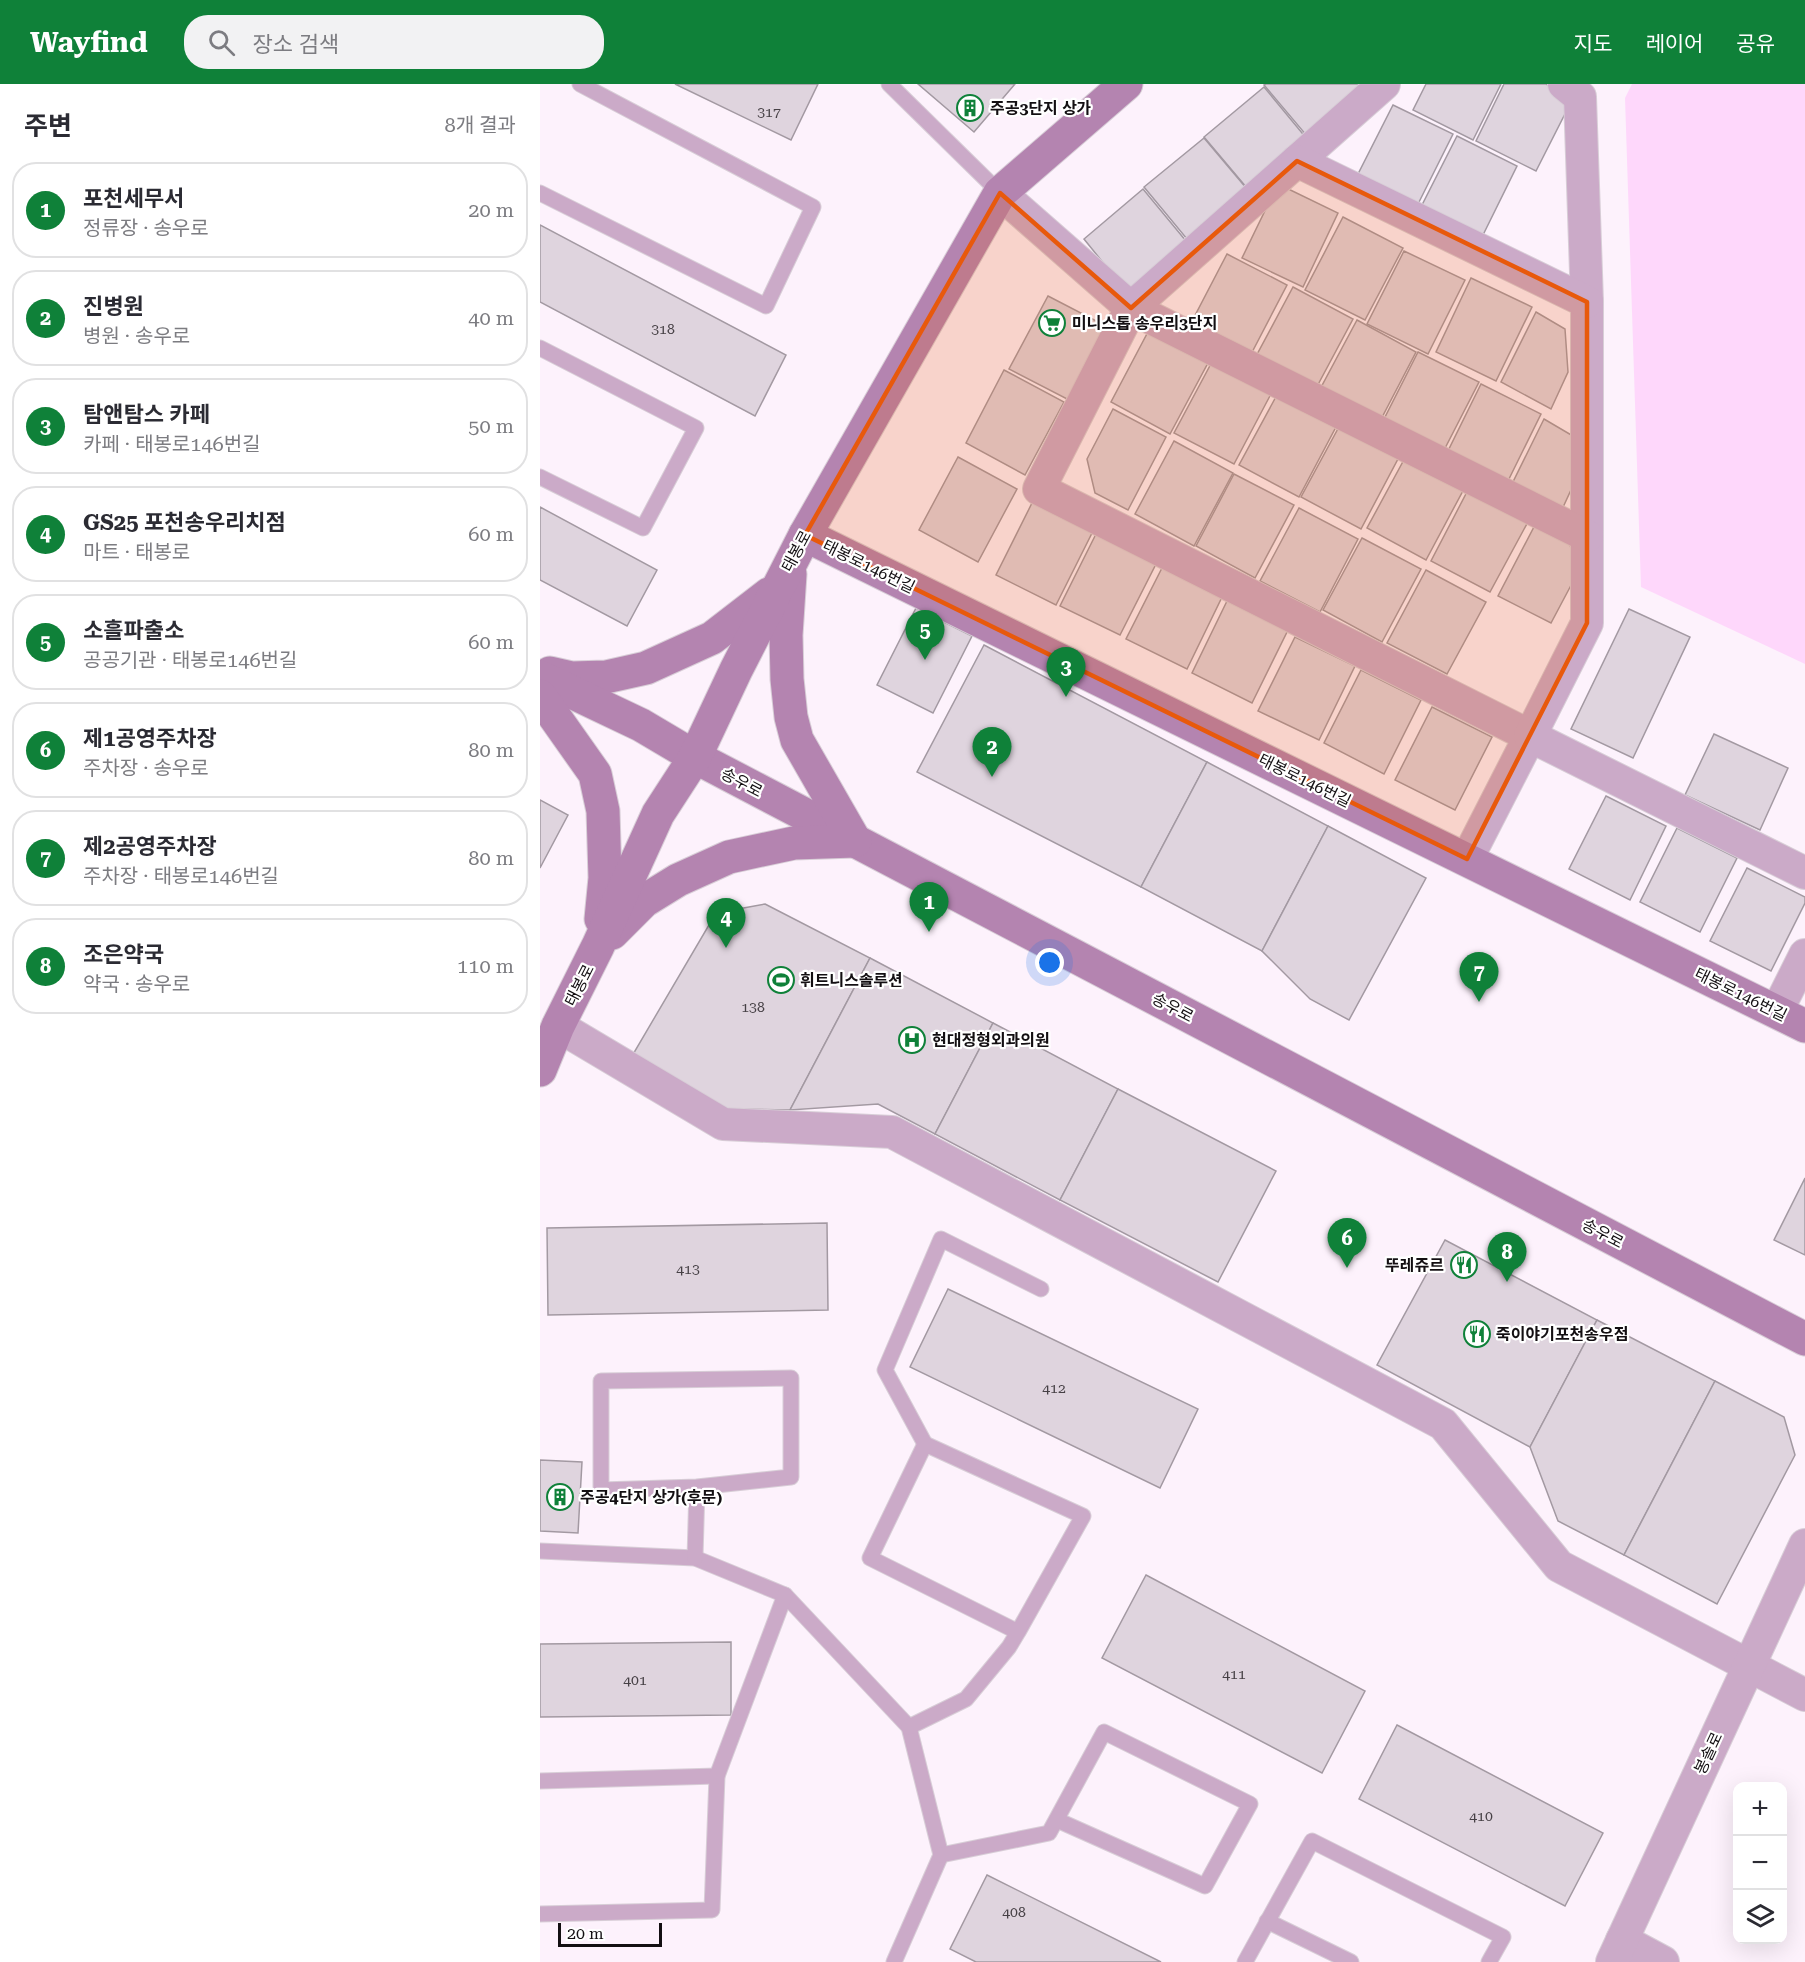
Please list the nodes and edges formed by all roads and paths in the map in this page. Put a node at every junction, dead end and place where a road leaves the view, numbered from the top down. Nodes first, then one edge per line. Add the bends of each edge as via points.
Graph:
1 (580, 84) edge
2 (890, 84) edge
3 (1126, 84) edge
4 (1384, 84) edge
5 (1564, 84) edge
6 (1298, 161) junction
7 (540, 193) edge
8 (1000, 193) junction
9 (1587, 302) junction
10 (1131, 308) junction
11 (540, 348) edge
12 (540, 477) edge
13 (1587, 536) junction
14 (791, 562) junction
15 (540, 671) edge
16 (540, 677) edge
17 (540, 696) edge
18 (1530, 736) junction
19 (695, 757) junction
20 (855, 840) junction
21 (1467, 859) junction
22 (1805, 873) edge
23 (598, 946) junction
24 (1805, 955) edge
25 (1791, 1019) edge
26 (547, 1045) edge
27 (1041, 1289) dead end
28 (1805, 1339) edge
29 (924, 1444) junction
30 (697, 1487) junction
31 (1805, 1545) edge
32 (540, 1551) edge
33 (695, 1558) junction
34 (785, 1595) junction
35 (1018, 1632) junction
36 (1749, 1664) junction
37 (1805, 1681) edge
38 (1805, 1695) edge
39 (909, 1727) junction
40 (717, 1776) junction
41 (540, 1781) edge
42 (1057, 1820) junction
43 (941, 1855) junction
44 (540, 1914) edge
45 (1267, 1921) junction
46 (1617, 1951) edge
47 (894, 1962) edge
48 (1245, 1962) edge
49 (1351, 1962) edge
50 (1489, 1962) edge
51 (1663, 1962) edge

1 - 7 lane via 813,207 766,306
2 - 8 lane
3 - 8 main road, 태봉로
4 - 6 street
5 - 9 street via 1580,97
6 - 9 street
6 - 10 street
8 - 10 street
8 - 14 main road, 태봉로
9 - 13 street
10 - 13 street
10 - 18 street via 1039,489
11 - 12 lane via 696,428 643,528
13 - 18 street via 1587,623
14 - 15 main road via 712,638 646,668 606,677 572,678
14 - 19 main road, 태봉로
14 - 20 main road via 786,636 791,717 797,740
14 - 21 main road, 태봉로146번길
16 - 19 main road, 송우로 via 641,725
17 - 23 main road via 595,774 603,811 605,878
18 - 21 street
18 - 22 street
19 - 20 main road, 송우로
19 - 23 main road, 태봉로 via 658,814
20 - 23 main road via 794,843 729,856 644,901
20 - 28 main road, 송우로
21 - 25 main road, 태봉로146번길
23 - 26 main road, 태봉로
24 - 25 street
26 - 36 street via 723,1124 892,1132 1443,1424 1559,1566
27 - 29 lane via 941,1239 885,1370
29 - 35 lane via 870,1558
29 - 35 lane via 1083,1516
30 - 30 lane via 601,1490 601,1381 790,1378 790,1477
30 - 33 lane
31 - 36 street, 봉솔로
32 - 33 lane
33 - 34 lane
34 - 39 lane
34 - 40 lane
35 - 39 lane via 966,1699
36 - 37 lane
36 - 38 street
36 - 46 street, 봉솔로
39 - 43 lane
40 - 41 lane
40 - 44 lane via 712,1910
42 - 42 lane via 1104,1732 1250,1804 1205,1886
42 - 43 lane via 1049,1833
43 - 47 lane
45 - 48 lane
45 - 49 lane
45 - 50 lane via 1312,1841 1503,1937
46 - 51 street

